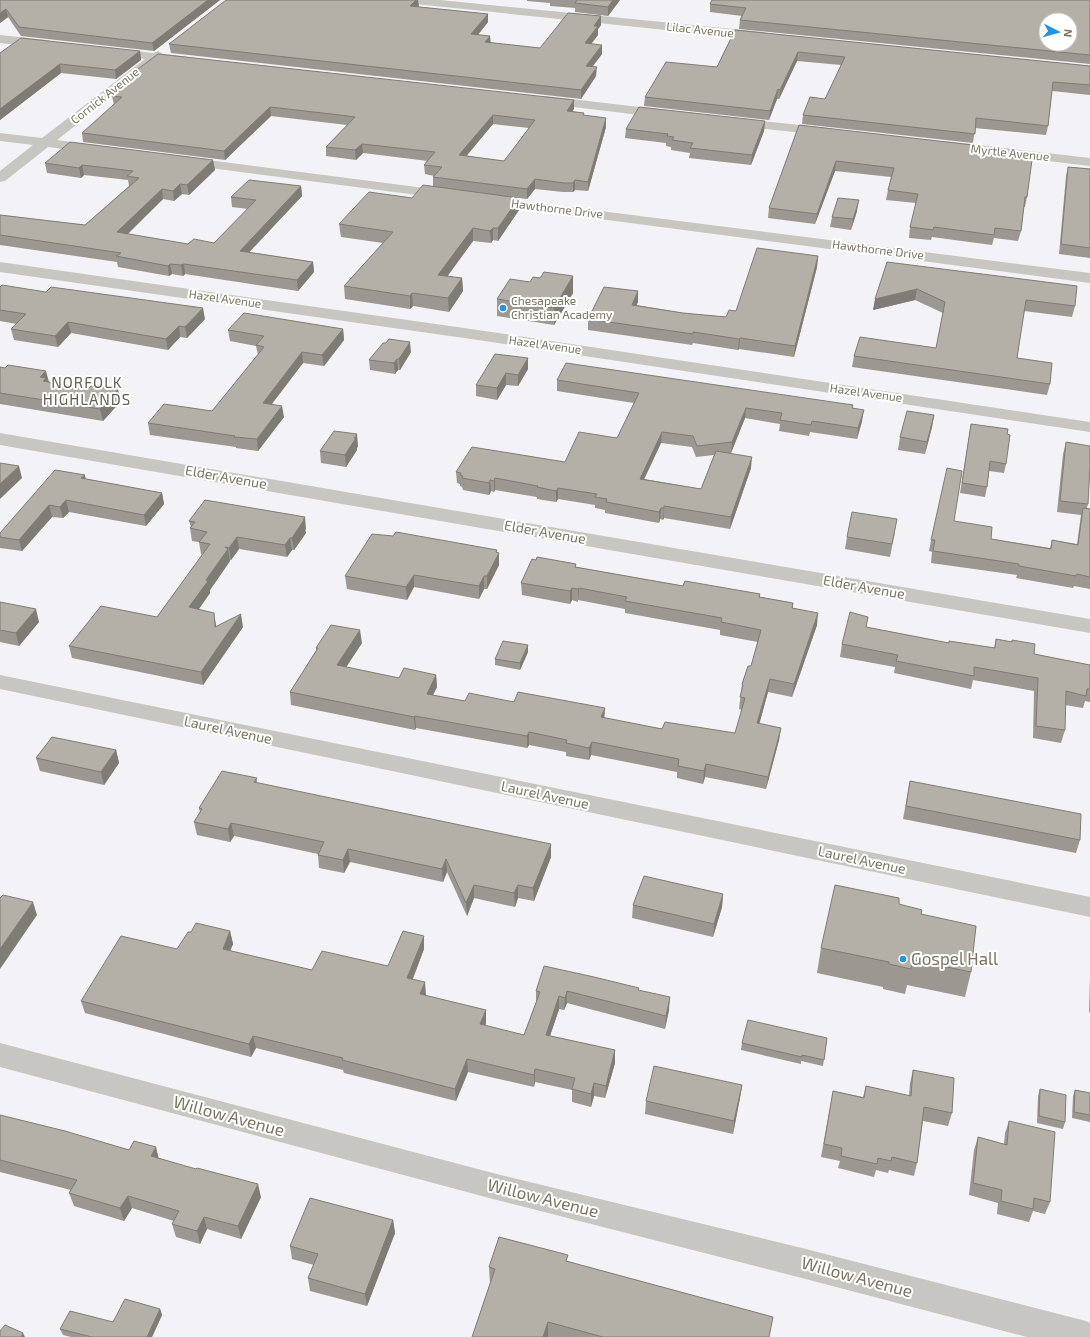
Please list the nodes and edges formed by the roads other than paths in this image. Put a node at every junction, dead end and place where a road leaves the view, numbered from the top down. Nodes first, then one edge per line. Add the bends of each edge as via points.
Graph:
1 (405, 0) edge
2 (773, 37) edge
3 (0, 39) edge
4 (62, 46) edge
5 (168, 47) dead end
6 (101, 50) edge
7 (156, 57) junction
8 (195, 61) edge
9 (536, 100) edge
10 (679, 116) edge
11 (726, 121) edge
12 (837, 133) edge
13 (0, 137) edge
14 (44, 143) junction
15 (932, 144) edge
16 (108, 151) edge
17 (171, 159) edge
18 (1090, 162) edge
19 (0, 178) edge
20 (463, 197) edge
21 (479, 199) edge
22 (0, 267) edge
23 (1090, 278) edge
24 (1090, 427) edge
25 (0, 439) edge
26 (1090, 626) edge
27 (0, 682) edge
28 (1090, 907) edge
29 (0, 1055) edge
30 (1086, 1337) edge

1 - 2 street, Lilac Avenue
3 - 4 street
5 - 7 street, Cornick Avenue
6 - 7 street
7 - 8 street
7 - 14 street, Cornick Avenue
9 - 10 street
11 - 12 street
13 - 14 street
14 - 16 street
14 - 19 street, Cornick Avenue
15 - 18 street, Myrtle Avenue
17 - 20 street
21 - 23 street, Hawthorne Drive
22 - 24 street, Hazel Avenue via 471,334
25 - 26 street, Elder Avenue
27 - 28 street, Laurel Avenue
29 - 30 street, Willow Avenue via 493,1186

